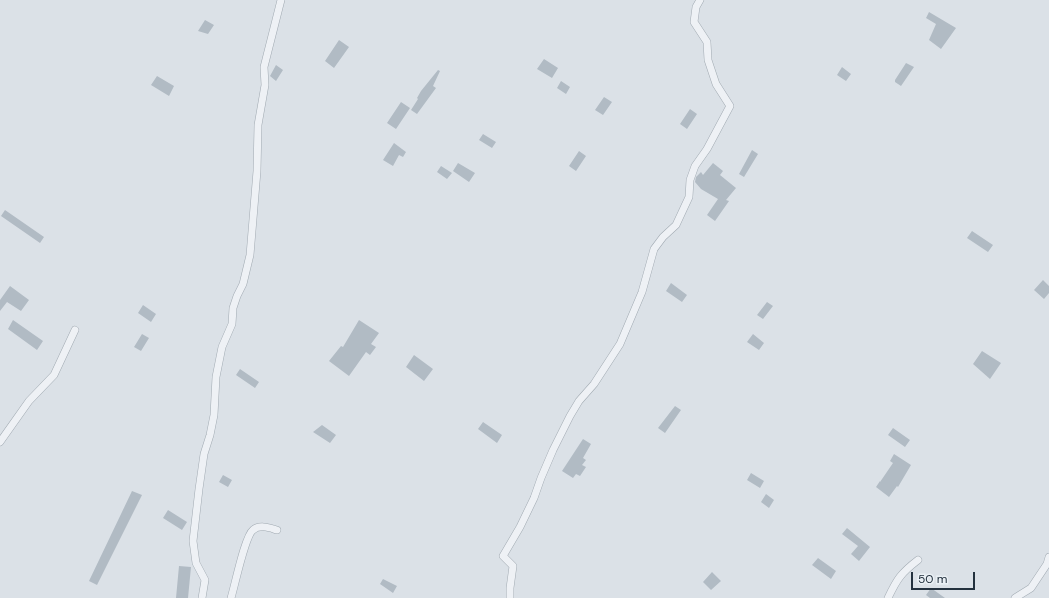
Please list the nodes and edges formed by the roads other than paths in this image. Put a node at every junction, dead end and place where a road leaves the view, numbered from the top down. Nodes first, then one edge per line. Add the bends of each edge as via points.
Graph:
1 (281, 0) edge
2 (700, 0) edge
3 (75, 330) dead end
4 (0, 442) edge
5 (278, 530) dead end
6 (1049, 557) edge
7 (918, 560) dead end
8 (202, 598) edge
9 (231, 598) edge
10 (510, 598) edge
11 (888, 598) edge
12 (1015, 598) edge

1 - 8 street via 264,67 266,85 258,125 250,255 243,284 233,308 232,324 222,347 216,377 214,414 198,490 193,541 196,563 205,580
2 - 10 street via 696,7 694,22 707,42 708,60 716,84 730,106 695,166 690,180 689,197 676,224 654,249 642,292 620,344 570,416 520,527 502,556 513,566
3 - 4 street via 54,375 29,401
5 - 9 street via 262,526 253,530 241,560
6 - 12 street via 1031,588
7 - 11 street via 905,569

